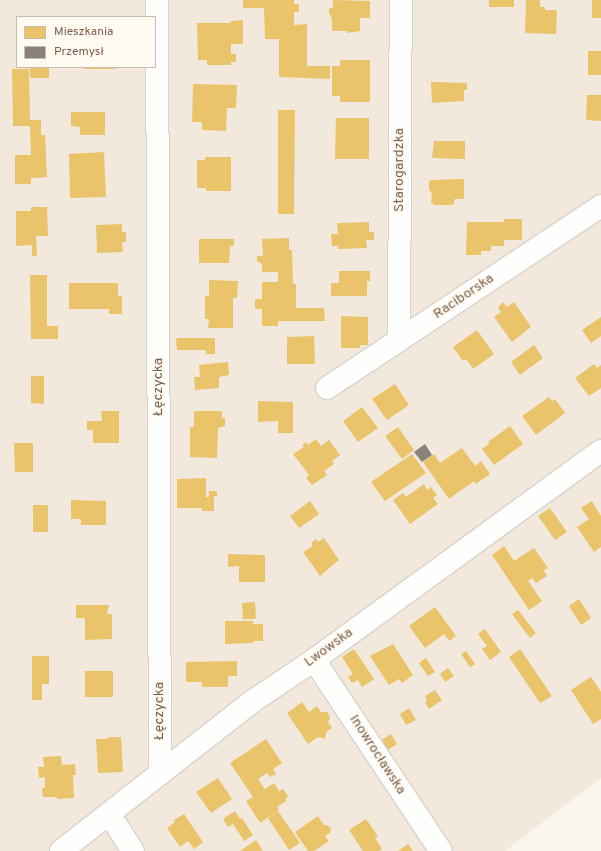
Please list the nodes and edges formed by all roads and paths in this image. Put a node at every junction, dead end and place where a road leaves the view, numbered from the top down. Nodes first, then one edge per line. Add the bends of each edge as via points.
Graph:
1 (157, 0) edge
2 (401, 0) edge
3 (601, 206) edge
4 (399, 340) junction
5 (327, 388) dead end
6 (601, 451) edge
7 (314, 660) junction
8 (160, 774) junction
9 (109, 814) junction
10 (60, 851) edge
11 (133, 851) edge
12 (441, 851) edge

1 - 8 street, Łęczycka
2 - 4 street, Starogardzka
3 - 4 street, Raciborska
4 - 5 street, Raciborska
6 - 7 street, Lwowska
7 - 8 street, Lwowska via 253,701
7 - 12 street, Inowrocławska
8 - 9 street, Lwowska
9 - 10 street, Lwowska
9 - 11 street

